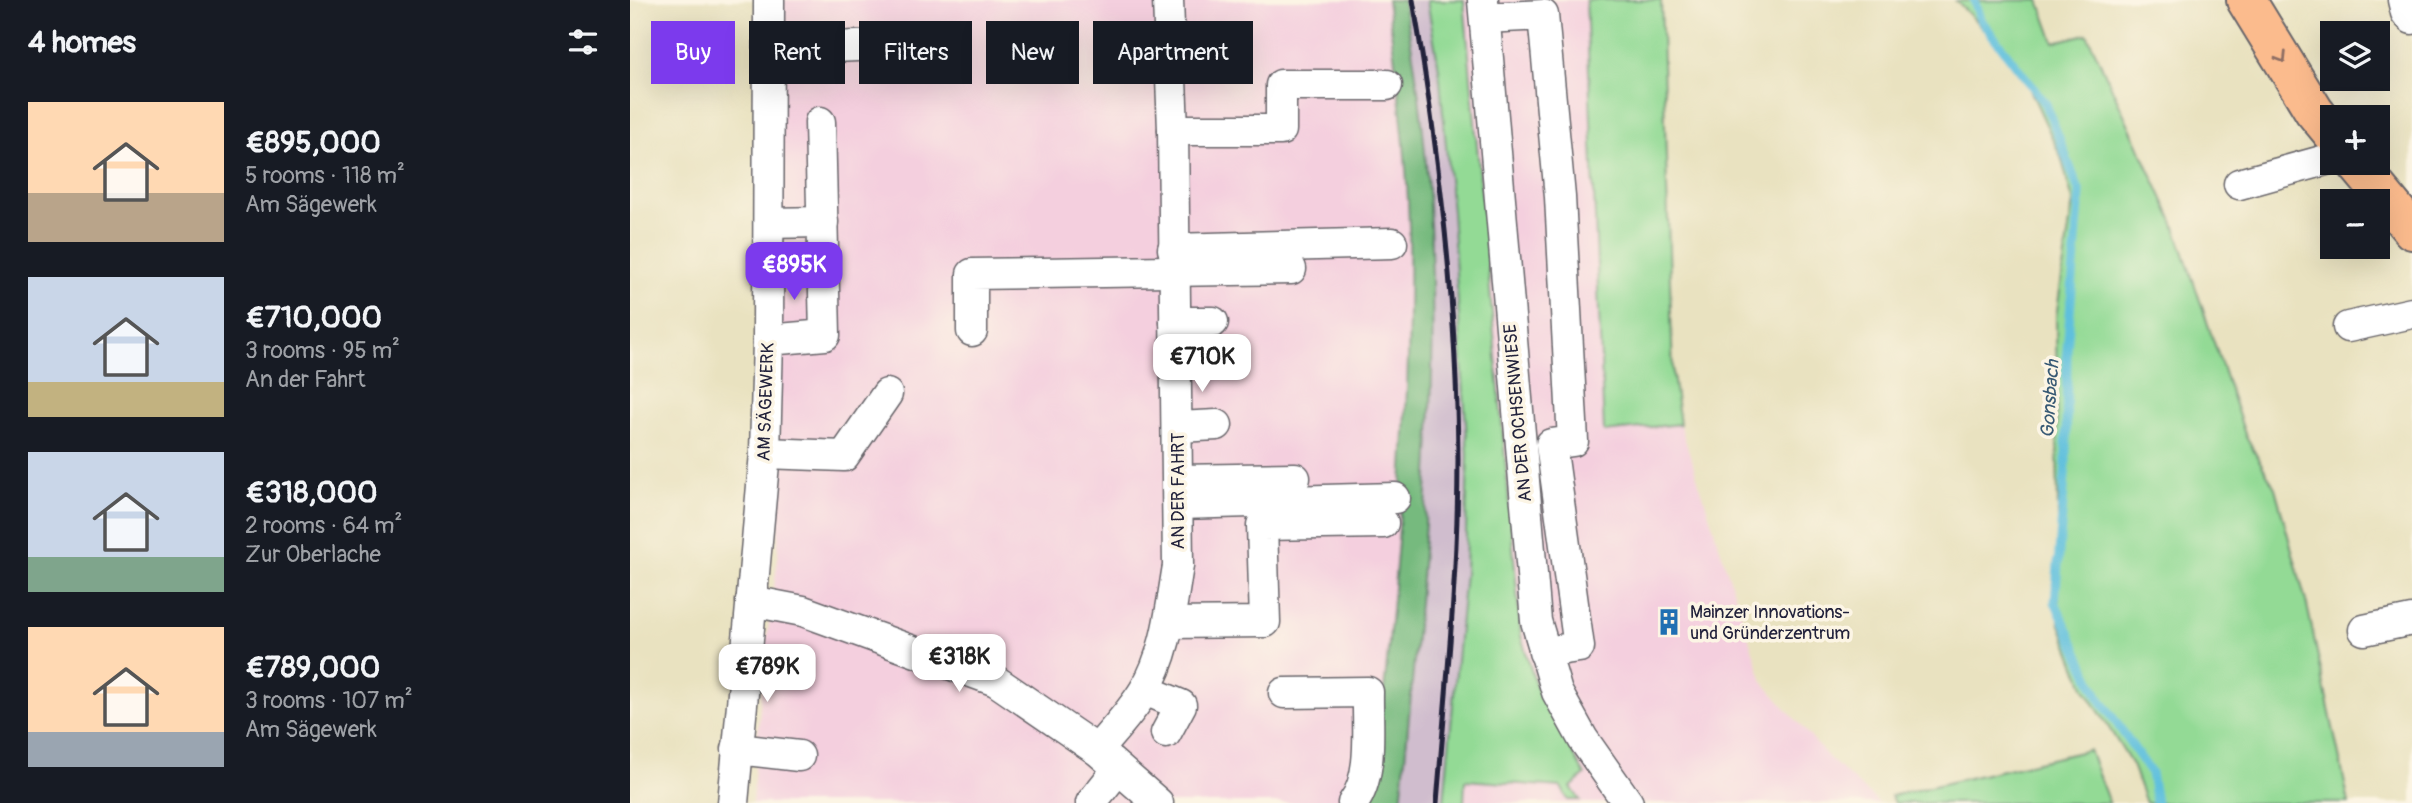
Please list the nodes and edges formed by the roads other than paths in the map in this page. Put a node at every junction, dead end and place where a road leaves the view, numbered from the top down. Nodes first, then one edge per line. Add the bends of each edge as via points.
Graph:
1 (769, 0) edge
2 (1168, 0) edge
3 (2246, 0) edge
4 (2403, 0) edge
5 (1484, 9) edge
6 (2412, 19) edge
7 (769, 21) edge
8 (770, 84) edge
9 (1387, 85) dead end
10 (2320, 118) edge
11 (820, 122) dead end
12 (1173, 130) junction
13 (2320, 162) edge
14 (2366, 175) edge
15 (2239, 184) dead end
16 (823, 222) junction
17 (769, 223) junction
18 (2412, 230) edge
19 (1392, 243) dead end
20 (1174, 260) junction
21 (1291, 269) dead end
22 (2412, 313) edge
23 (1175, 322) junction
24 (1213, 322) dead end
25 (2348, 327) dead end
26 (972, 331) dead end
27 (768, 340) junction
28 (887, 394) dead end
29 (1217, 425) dead end
30 (1178, 426) junction
31 (765, 453) junction
32 (1294, 478) dead end
33 (1179, 492) junction
34 (751, 601) junction
35 (2412, 621) edge
36 (1169, 623) junction
37 (2364, 630) dead end
38 (1544, 652) junction
39 (1145, 690) junction
40 (1284, 693) dead end
41 (1166, 733) dead end
42 (737, 749) junction
43 (799, 756) dead end
44 (1108, 760) junction
45 (733, 803) edge
46 (1091, 803) edge
47 (1158, 803) edge
48 (1353, 803) edge
49 (1628, 803) edge

1 - 7 street, AM SÄGEWERK
2 - 12 street, AN DER FAHRT
3 -> 10 main road
4 - 6 street
5 - 38 street, AN DER OCHSENWIESE via 1532,584
5 - 38 street via 1543,15 1560,197 1573,442 1551,444 1579,646
8 - 17 street, AM SÄGEWERK
9 - 12 street via 1281,85 1281,130
11 - 16 street
12 - 20 street, AN DER FAHRT
13 - 15 street
14 - 18 main road
16 - 17 street
16 - 27 street via 825,335
17 - 27 street, AM SÄGEWERK
19 - 20 street
20 - 21 street
20 - 23 street, AN DER FAHRT
20 - 26 street via 972,274
22 - 25 street
23 - 24 street
23 - 30 street, AN DER FAHRT
27 - 31 street, AM SÄGEWERK
28 - 31 street via 844,456
29 - 30 street
30 - 33 street, AN DER FAHRT
31 - 34 street, AM SÄGEWERK
32 - 33 street
33 - 36 street, AN DER FAHRT via 1178,566
33 - 36 street via 1389,510 1262,525 1265,622
34 - 42 street, AM SÄGEWERK
34 - 44 street via 803,611 996,681
35 - 37 street
36 - 39 street, AN DER FAHRT
38 - 49 street, AN DER OCHSENWIESE via 1557,692 1583,739
39 - 41 street via 1181,705
39 - 44 street, AN DER FAHRT
40 - 48 street via 1368,692 1366,766
42 - 43 street
42 - 45 street, AM SÄGEWERK
44 - 46 street, AN DER FAHRT
44 - 47 street

